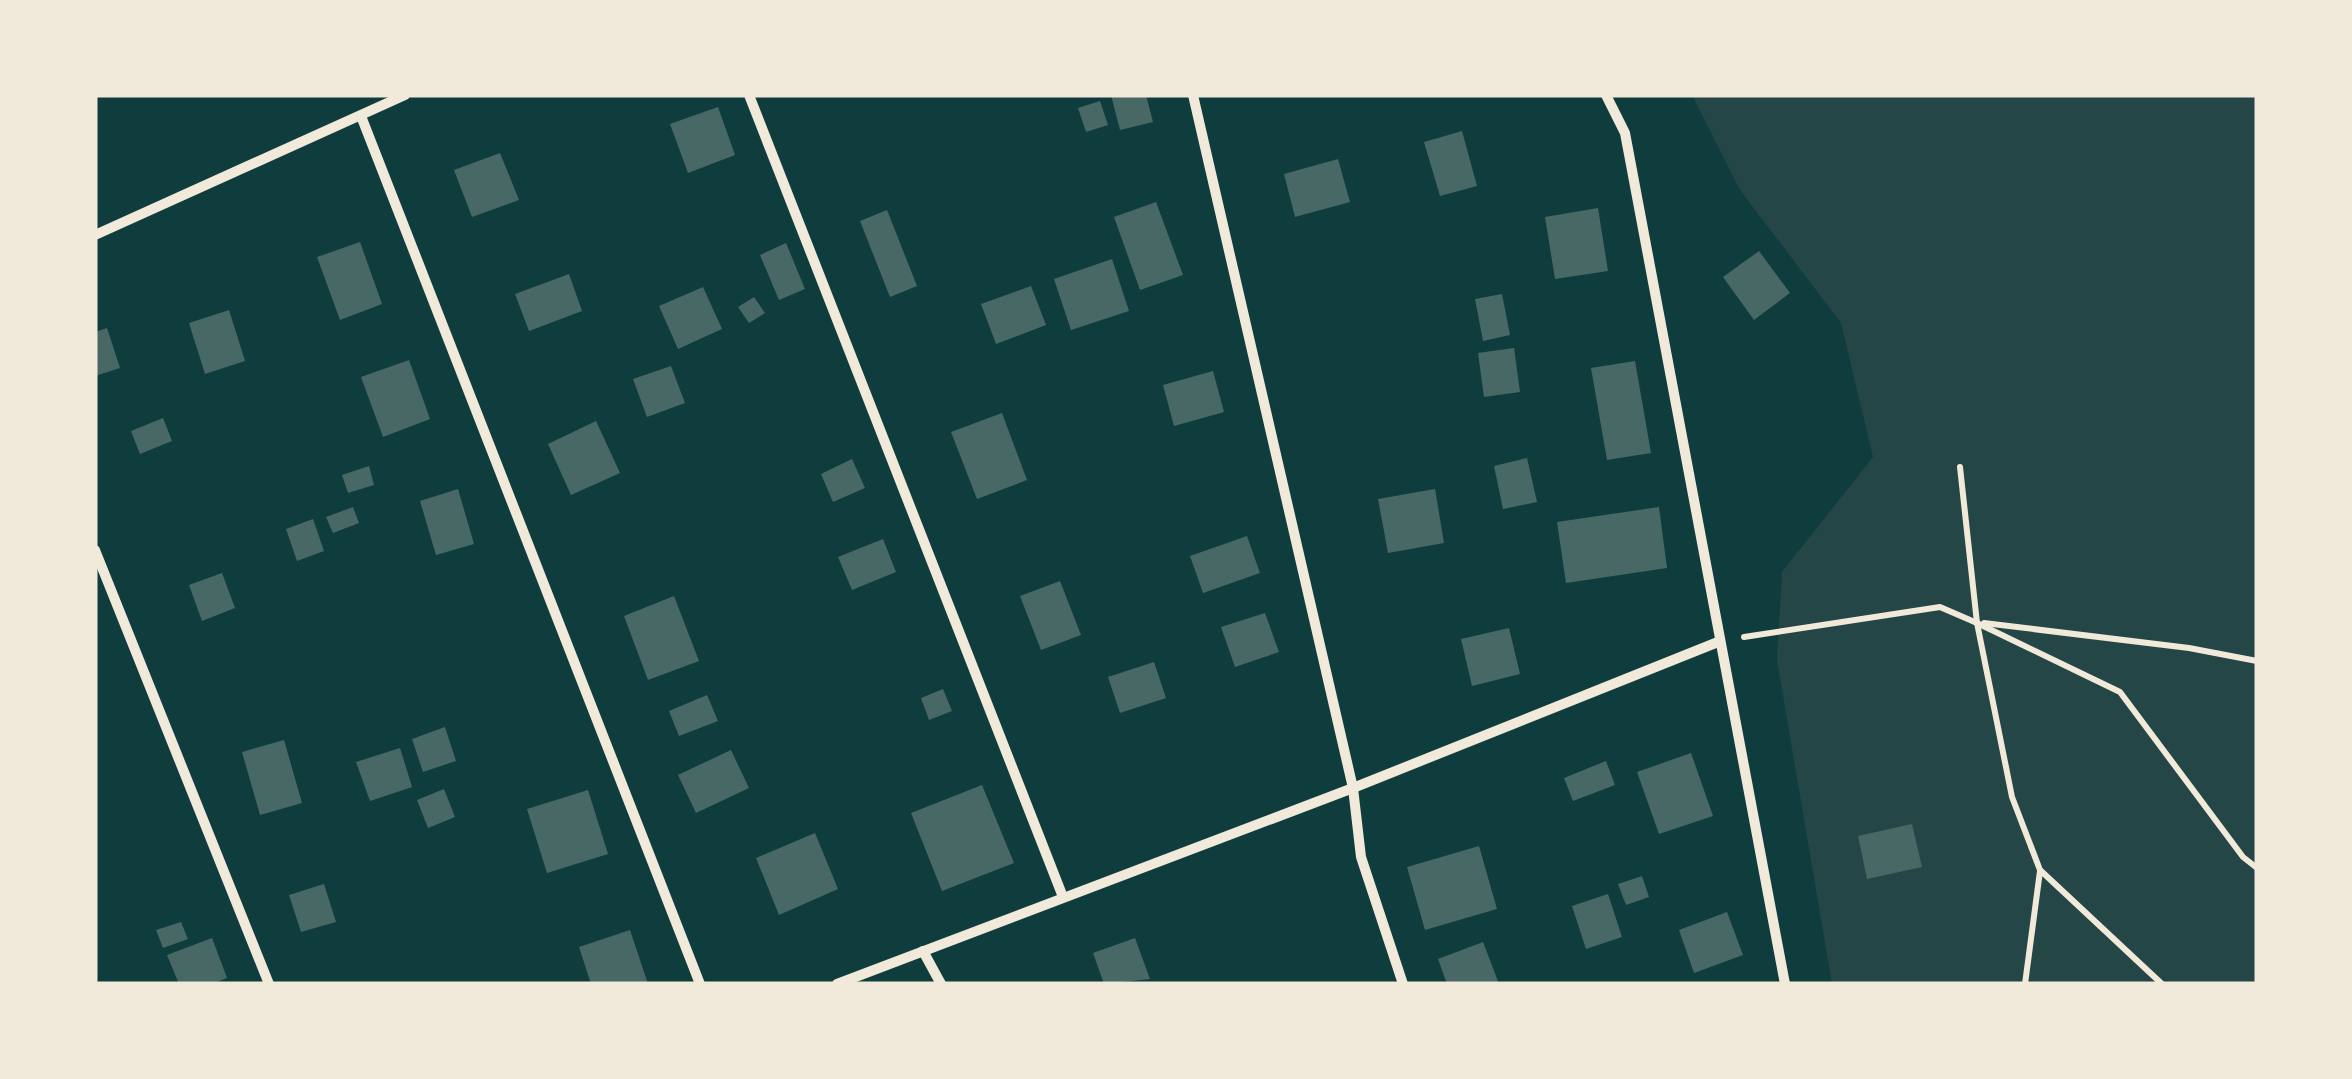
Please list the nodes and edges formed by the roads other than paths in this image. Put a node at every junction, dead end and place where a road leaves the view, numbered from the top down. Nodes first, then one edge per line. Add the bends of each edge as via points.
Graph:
1 (405, 95) edge
2 (749, 95) edge
3 (1193, 95) edge
4 (1606, 95) edge
5 (361, 116) junction
6 (95, 235) edge
7 (95, 550) edge
8 (1718, 642) junction
9 (1353, 788) junction
10 (1063, 897) junction
11 (923, 951) junction
12 (268, 984) edge
13 (700, 984) edge
14 (837, 984) edge
15 (941, 984) edge
16 (1403, 984) edge
17 (1785, 984) edge

1 - 5 street
2 - 10 street
3 - 9 street
4 - 8 street via 1624,133
5 - 6 street
5 - 13 street
7 - 12 street
8 - 9 street
8 - 17 street
9 - 10 street
9 - 16 street via 1361,857
10 - 11 street
11 - 14 street
11 - 15 street

